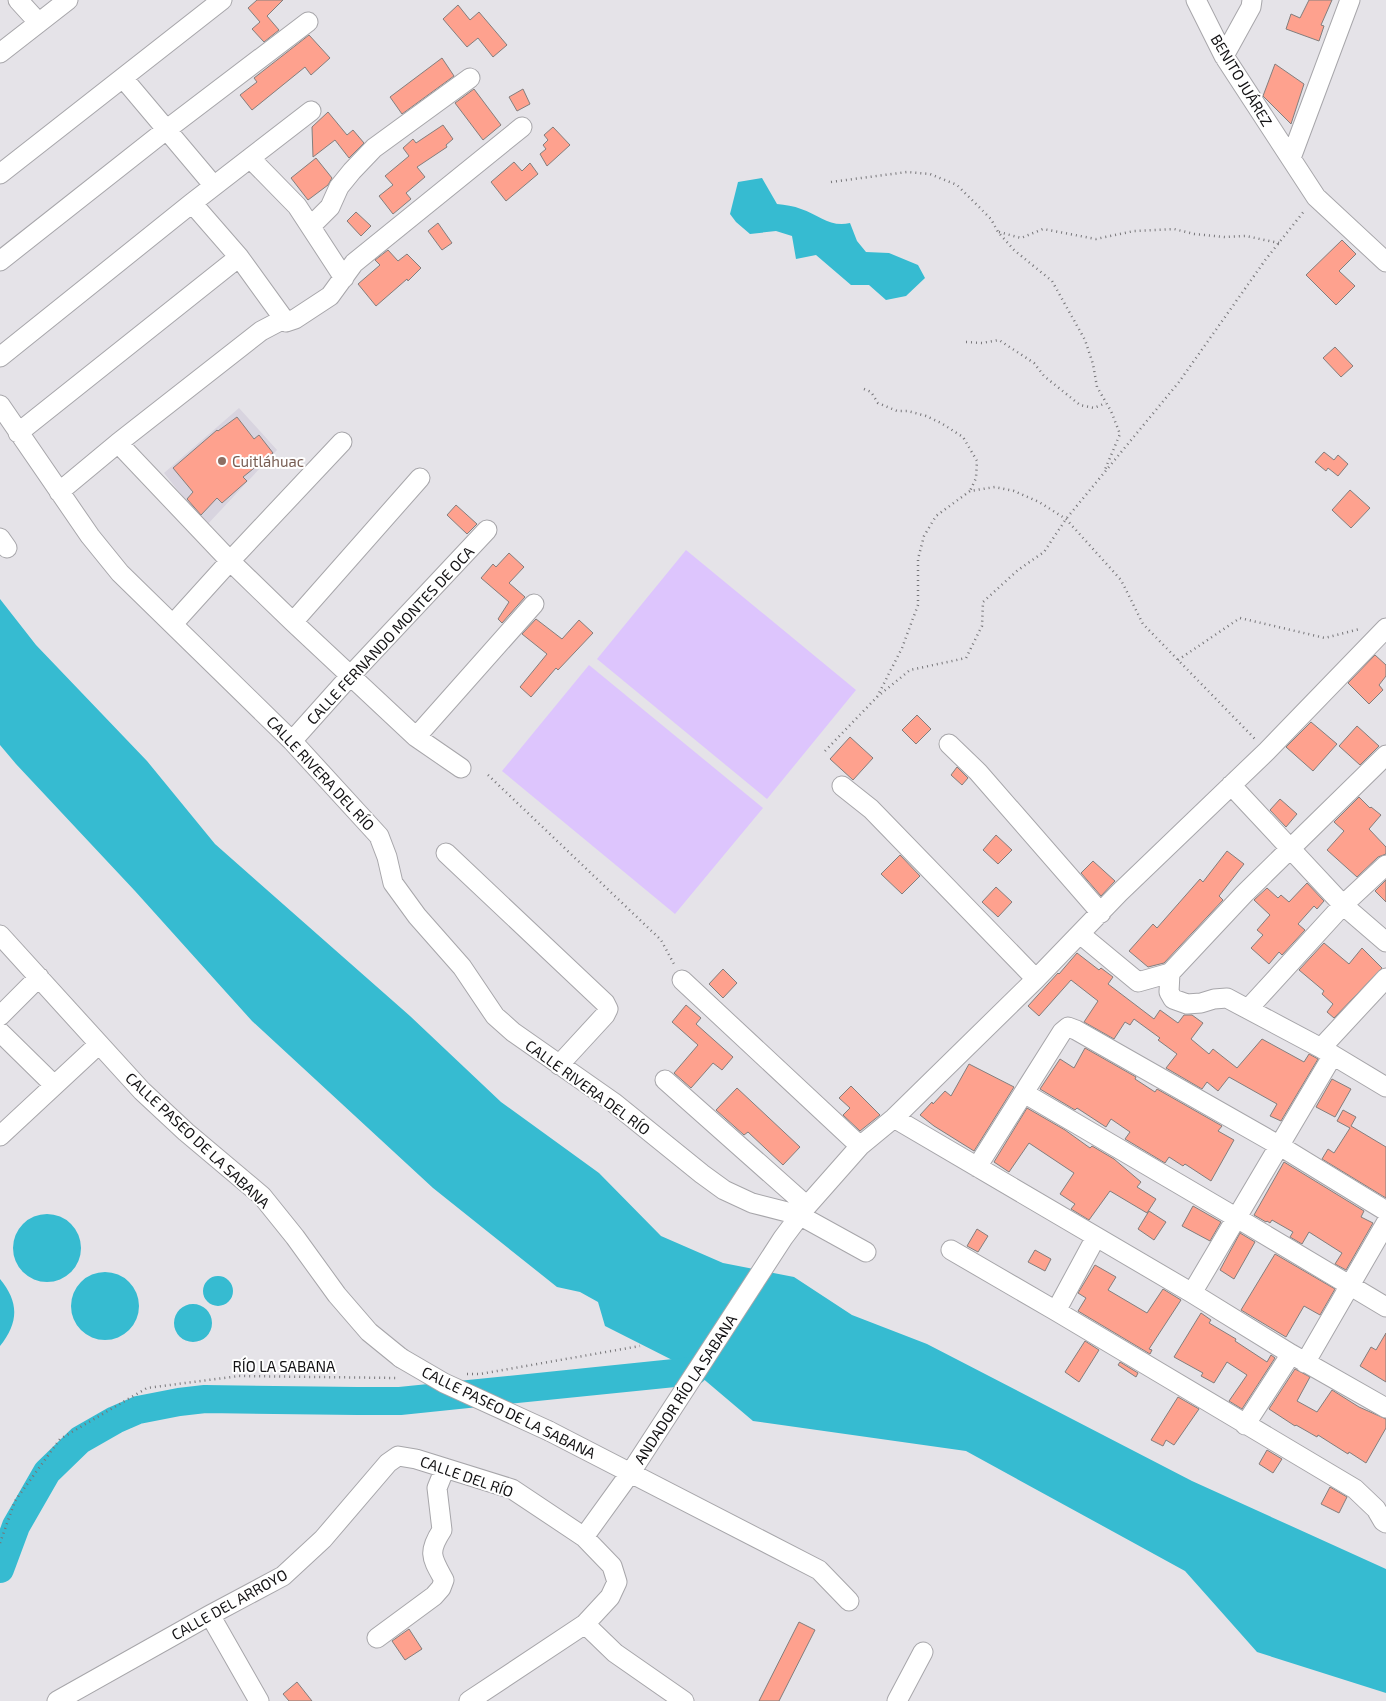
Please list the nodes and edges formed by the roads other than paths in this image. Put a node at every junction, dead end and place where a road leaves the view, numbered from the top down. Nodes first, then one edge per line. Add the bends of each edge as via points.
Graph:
1 (18, 0) edge
2 (68, 0) edge
3 (222, 0) edge
4 (1196, 0) edge
5 (1252, 0) edge
6 (1350, 0) edge
7 (38, 22) junction
8 (308, 22) dead end
9 (0, 53) edge
10 (1224, 56) junction
11 (123, 78) junction
12 (470, 78) dead end
13 (311, 112) dead end
14 (522, 127) dead end
15 (166, 130) junction
16 (250, 158) junction
17 (1292, 158) junction
18 (0, 174) edge
19 (214, 186) junction
20 (192, 203) junction
21 (311, 226) junction
22 (239, 257) junction
23 (0, 261) edge
24 (1386, 262) edge
25 (344, 278) junction
26 (286, 322) junction
27 (0, 357) edge
28 (0, 405) edge
29 (18, 433) junction
30 (342, 442) dead end
31 (118, 443) junction
32 (420, 478) dead end
33 (59, 492) junction
34 (488, 530) dead end
35 (230, 561) junction
36 (534, 604) dead end
37 (293, 622) junction
38 (173, 624) junction
39 (1377, 628) edge
40 (351, 675) junction
41 (416, 736) junction
42 (292, 740) junction
43 (948, 744) dead end
44 (1386, 755) edge
45 (461, 768) dead end
46 (1231, 785) junction
47 (842, 786) dead end
48 (1291, 848) junction
49 (446, 853) dead end
50 (1386, 865) edge
51 (1344, 905) junction
52 (1101, 913) junction
53 (1080, 934) junction
54 (0, 935) edge
55 (1386, 942) edge
56 (1170, 972) junction
57 (39, 977) junction
58 (1386, 978) edge
59 (1036, 979) junction
60 (682, 980) road end
61 (1248, 1009) junction
62 (0, 1016) edge
63 (0, 1032) edge
64 (99, 1044) junction
65 (1327, 1051) junction
66 (559, 1065) junction
67 (665, 1080) dead end
68 (54, 1085) junction
69 (1386, 1086) edge
70 (1024, 1093) junction
71 (894, 1118) junction
72 (0, 1136) edge
73 (860, 1146) junction
74 (1280, 1146) junction
75 (977, 1167) junction
76 (803, 1210) junction
77 (1386, 1211) edge
78 (1237, 1218) junction
79 (1386, 1223) edge
80 (1096, 1237) junction
81 (951, 1250) dead end
82 (866, 1252) dead end
83 (1349, 1287) junction
84 (1192, 1294) junction
85 (1386, 1307) edge
86 (1056, 1311) junction
87 (1298, 1358) junction
88 (1386, 1408) edge
89 (1245, 1425) junction
90 (398, 1456) joint
91 (445, 1468) junction
92 (631, 1472) junction
93 (1386, 1523) edge
94 (584, 1537) junction
95 (849, 1601) dead end
96 (210, 1615) junction
97 (585, 1624) junction
98 (377, 1638) dead end
99 (923, 1652) dead end
100 (57, 1701) edge
101 (259, 1701) edge
102 (469, 1701) edge
103 (684, 1701) edge
104 (897, 1701) edge

1 - 7 street
2 - 7 street
3 - 11 street
4 - 10 street, BENITO JUÁREZ
5 - 10 street
6 - 17 street
7 - 9 street
8 - 15 street
10 - 17 street, BENITO JUÁREZ
11 - 15 street
11 - 18 street
12 - 21 street via 374,148 352,170 330,207
13 - 16 street
14 - 25 street via 354,263
15 - 19 street
15 - 23 street
16 - 19 street
16 - 21 street via 297,206
17 - 24 street, BENITO JUÁREZ via 1316,197
19 - 20 street
20 - 22 street
20 - 27 street
21 - 25 street
22 - 26 street
22 - 29 street
25 - 26 street via 330,296
26 - 31 street via 280,321 261,331
28 - 29 street, CALLE RIVERA DEL RÍO
29 - 33 street, CALLE RIVERA DEL RÍO
30 - 35 street
31 - 33 street
31 - 35 street
32 - 37 street
33 - 38 street, CALLE RIVERA DEL RÍO via 120,573
34 - 40 street, CALLE FERNANDO MONTES DE OCA
35 - 37 street
35 - 38 street
36 - 41 street
37 - 40 street
38 - 42 street, CALLE RIVERA DEL RÍO
39 - 46 street, ANDADOR RÍO LA SABANA via 1267,751
40 - 41 street
40 - 42 street, CALLE FERNANDO MONTES DE OCA
41 - 45 street
42 - 66 street, CALLE RIVERA DEL RÍO via 380,836 394,883 417,916 462,967 495,1016
43 - 52 street via 978,772
44 - 48 street
46 - 48 street
46 - 52 street, ANDADOR RÍO LA SABANA
47 - 59 street via 871,809
48 - 51 street
48 - 56 street
49 - 66 street via 605,1003 608,1009 605,1015
50 - 51 street
51 - 55 street
51 - 61 street
52 - 53 street, ANDADOR RÍO LA SABANA
53 - 56 street via 1138,982
53 - 59 street, ANDADOR RÍO LA SABANA
54 - 57 street, CALLE PASEO DE LA SABANA
56 - 61 street via 1169,992 1173,999 1187,1004 1227,998
57 - 62 street
57 - 64 street, CALLE PASEO DE LA SABANA
58 - 65 street
59 - 71 street, ANDADOR RÍO LA SABANA
60 - 73 street
61 - 65 street
63 - 68 street
64 - 68 street
64 - 92 street, CALLE PASEO DE LA SABANA, bridge via 154,1103 262,1196 337,1295 370,1332 401,1358 444,1383
65 - 69 street
65 - 74 street
66 - 76 street, CALLE RIVERA DEL RÍO via 613,1102 724,1190 752,1203
67 - 76 street
68 - 72 street
70 - 74 street via 1068,1027
70 - 75 street
70 - 78 street
71 - 73 street, ANDADOR RÍO LA SABANA
71 - 75 street
73 - 76 street, ANDADOR RÍO LA SABANA
74 - 77 street
74 - 78 street
75 - 80 street
76 - 82 street
76 - 92 street, ANDADOR RÍO LA SABANA
78 - 83 street
78 - 84 street
79 - 83 street
80 - 84 street
80 - 86 street
81 - 86 street
83 - 85 street
83 - 87 street
84 - 87 street
86 - 89 street
87 - 88 street
87 - 89 street
89 - 93 street via 1355,1489
90 - 91 street, CALLE DEL RÍO
90 - 96 street, CALLE DEL ARROYO via 388,1462 323,1539 283,1576
91 - 94 street, CALLE DEL RÍO via 512,1489
91 - 98 street via 437,1488 442,1530 432,1549 444,1580 441,1588
92 - 94 street, ANDADOR RÍO LA SABANA
92 - 95 street, CALLE PASEO DE LA SABANA via 819,1570
94 - 97 street, CALLE DEL RÍO via 612,1566 617,1582 610,1598
96 - 100 street, CALLE DEL ARROYO
96 - 101 street
97 - 102 street, CALLE DEL RÍO
97 - 103 street via 615,1653
99 - 104 street

